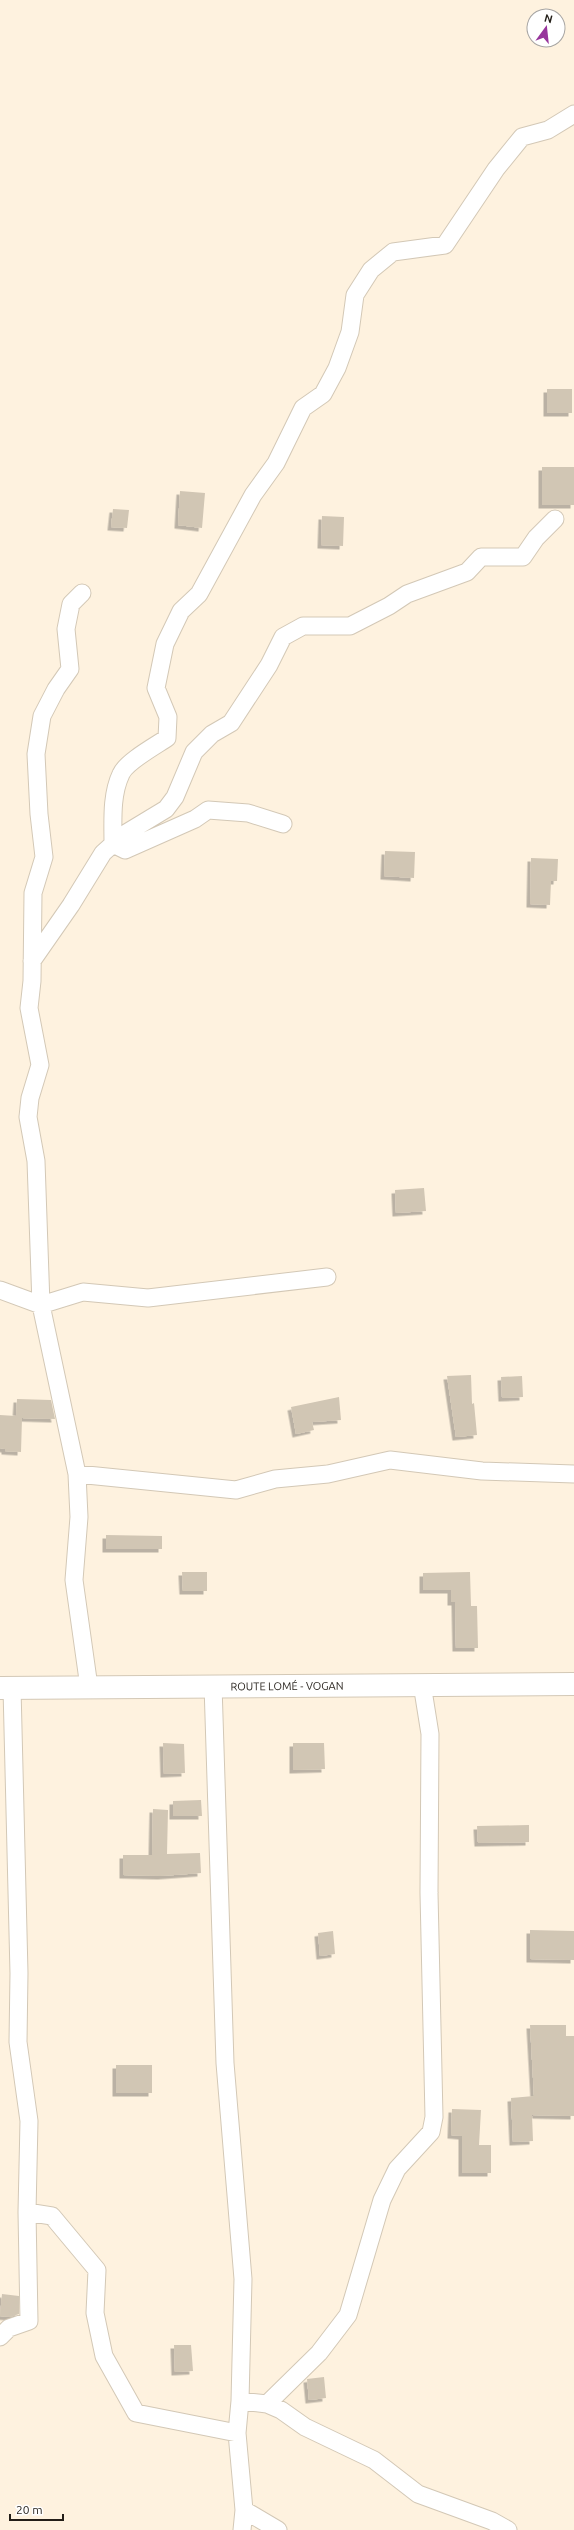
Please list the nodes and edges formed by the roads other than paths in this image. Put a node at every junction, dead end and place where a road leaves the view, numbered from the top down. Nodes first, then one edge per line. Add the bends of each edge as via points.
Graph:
1 (574, 114) edge
2 (554, 519) dead end
3 (82, 593) dead end
4 (283, 824) dead end
5 (113, 844) junction
6 (32, 961) junction
7 (327, 1277) dead end
8 (0, 1290) edge
9 (40, 1305) junction
10 (77, 1474) junction
11 (574, 1474) edge
12 (422, 1684) junction
13 (574, 1684) edge
14 (213, 1685) junction
15 (89, 1687) junction
16 (6, 1688) edge
17 (27, 2212) junction
18 (0, 2337) edge
19 (240, 2401) junction
20 (267, 2404) junction
21 (237, 2433) junction
22 (244, 2510) junction
23 (242, 2530) edge
24 (278, 2530) edge
25 (508, 2530) edge

1 - 5 street via 548,130 522,137 496,169 445,245 393,252 371,270 355,295 350,332 337,368 322,394 304,408 276,463 253,495 199,594 181,611 165,644 156,688 168,717 167,738 143,753 121,773 113,803
2 - 5 street via 523,557 481,557 467,572 407,594 350,626 303,626 283,637 231,723 212,734 194,752 175,797 166,809
3 - 6 street via 71,604 66,629 70,669 42,716 36,754 44,857 33,893
4 - 5 street via 248,813 208,810 195,819 124,850
5 - 6 street via 103,853
6 - 9 street via 29,1008 40,1065 30,1098 28,1117 34,1138 36,1161
7 - 9 street via 148,1298 82,1292
8 - 9 street
9 - 10 street
10 - 11 street via 236,1490 275,1480 328,1474 390,1460 482,1471
10 - 15 street via 79,1517 74,1580
12 - 13 main road, ROUTE LOMÉ - VOGAN
12 - 14 main road, ROUTE LOMÉ - VOGAN
12 - 20 street via 430,1734 429,1894 434,2117 430,2132 397,2169 382,2200 348,2315 319,2353
14 - 15 main road, ROUTE LOMÉ - VOGAN
14 - 19 street via 225,2063 243,2279
15 - 16 main road, ROUTE LOMÉ - VOGAN
16 - 17 street via 19,1973 18,2042 29,2121
17 - 18 street via 28,2321 9,2328
17 - 21 street via 52,2216 97,2270 95,2313 104,2356 136,2413
19 - 20 street
19 - 21 street
20 - 25 street via 281,2410 305,2427 374,2460 418,2494 492,2521
21 - 22 street
22 - 23 street
22 - 24 street

